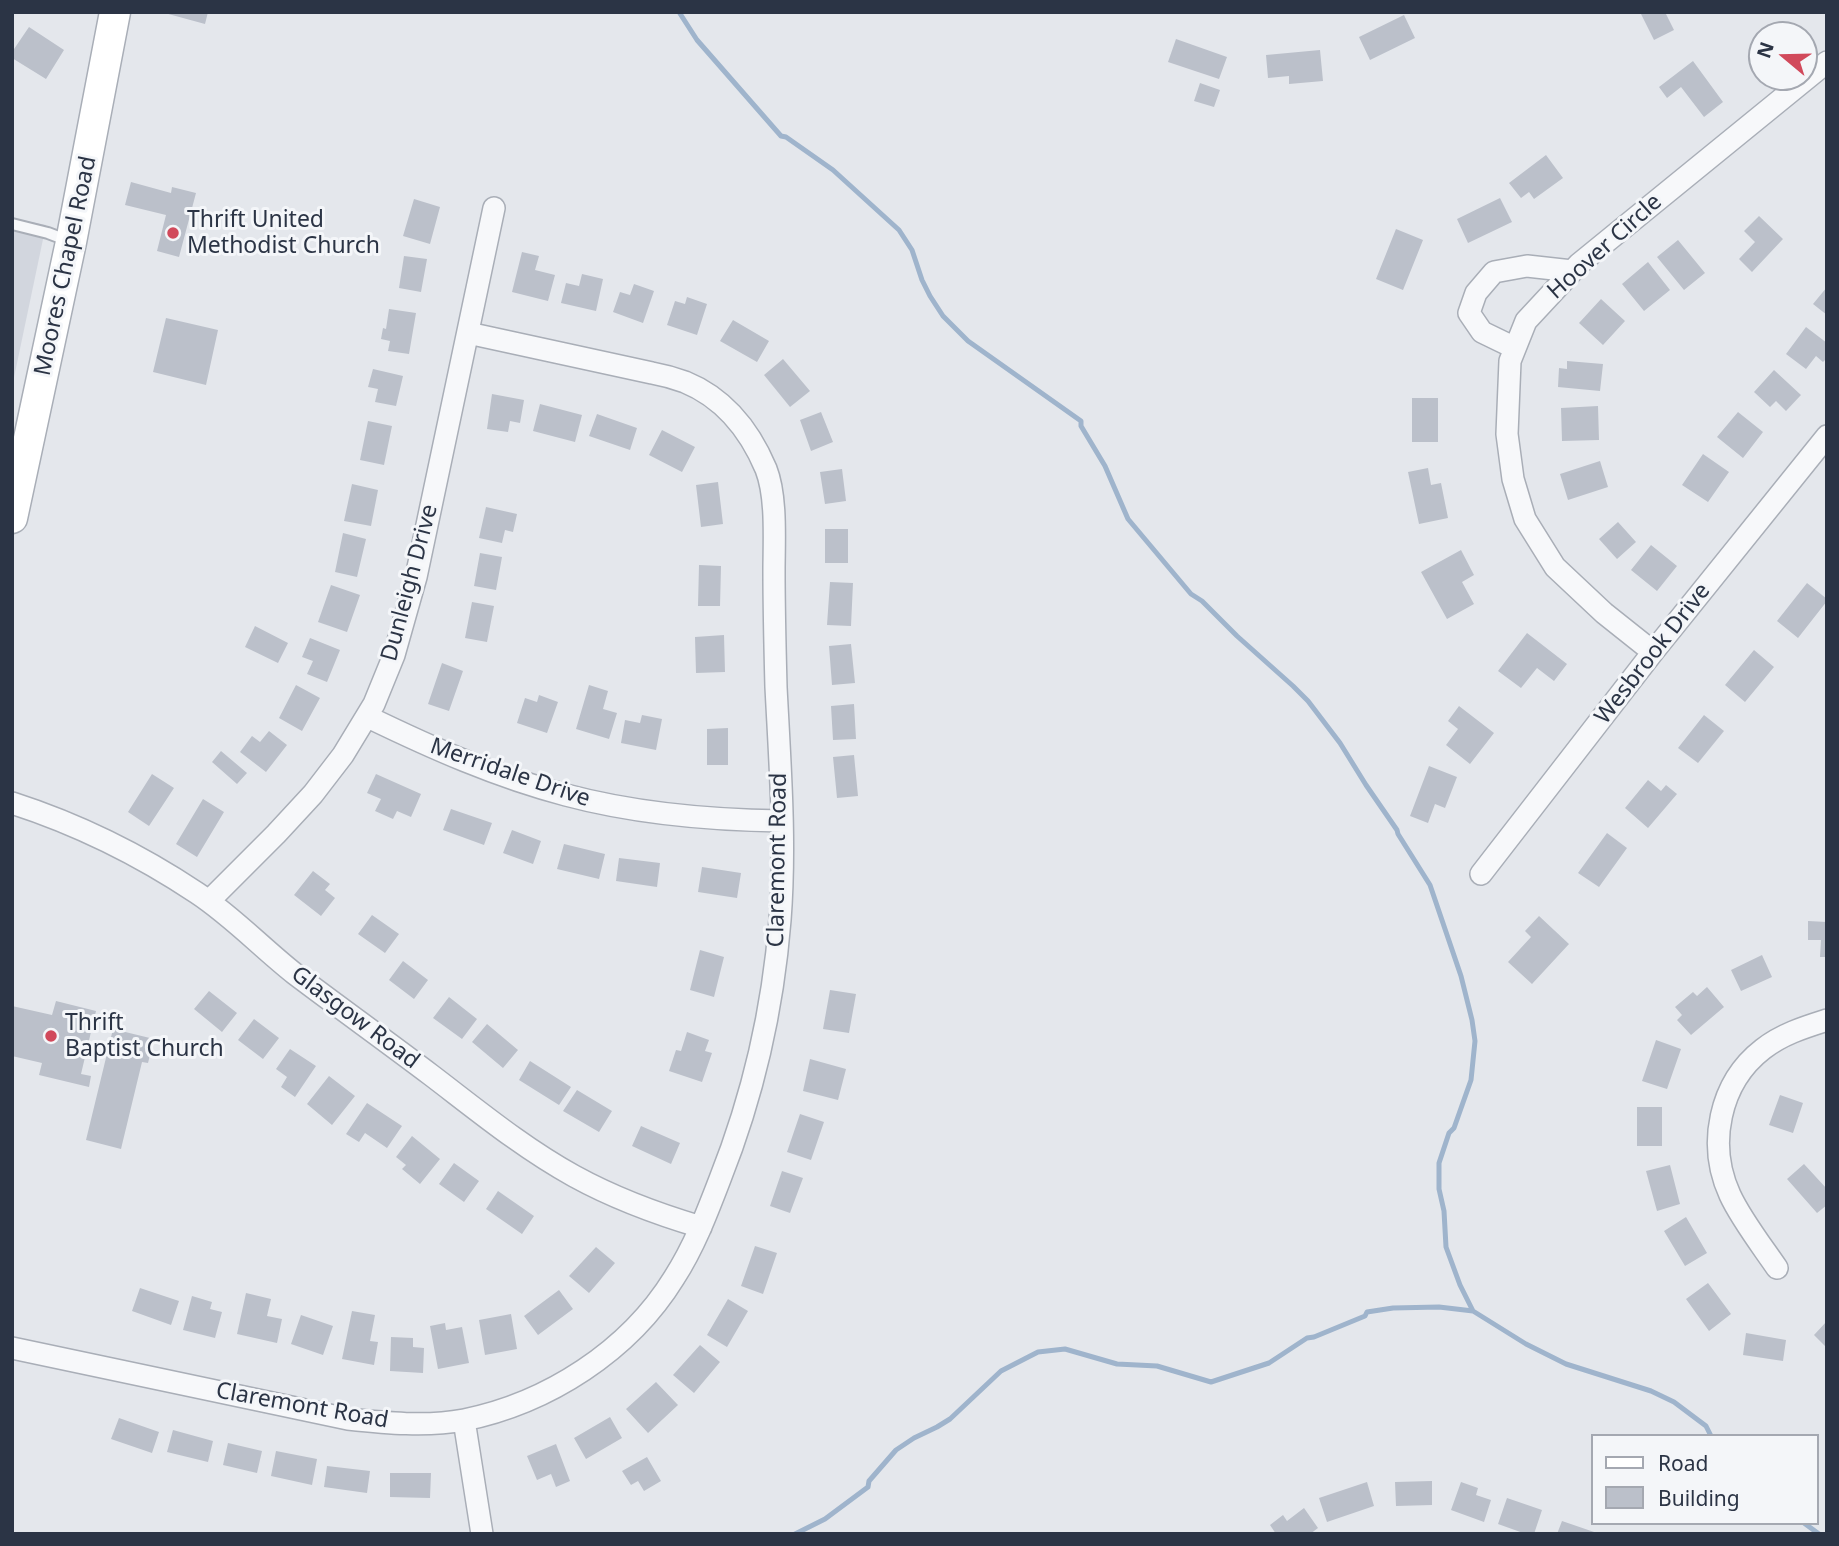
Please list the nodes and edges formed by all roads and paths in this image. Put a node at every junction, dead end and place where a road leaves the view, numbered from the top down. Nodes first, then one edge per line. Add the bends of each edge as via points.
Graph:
1 (115, 12) edge
2 (1827, 62) edge
3 (494, 208) dead end
4 (12, 224) edge
5 (71, 242) junction
6 (1572, 271) junction
7 (468, 333) junction
8 (1515, 348) junction
9 (1827, 436) edge
10 (12, 518) edge
11 (1653, 652) junction
12 (368, 717) junction
13 (12, 803) edge
14 (782, 821) junction
15 (1481, 874) dead end
16 (209, 901) junction
17 (1827, 1020) edge
18 (701, 1227) junction
19 (1777, 1268) dead end
20 (12, 1348) edge
21 (464, 1420) junction
22 (482, 1534) edge

1 - 5 main road, Moores Chapel Road
2 - 6 street, Hoover Circle
3 - 7 street, Dunleigh Drive
4 - 5 lane
5 - 10 main road, Moores Chapel Road
6 - 8 street, Hoover Circle via 1526,321
6 - 8 street via 1527,266 1494,272 1476,293 1469,313 1482,332
7 - 12 street, Dunleigh Drive via 406,618
7 - 14 street, Claremont Road via 681,380 712,397 747,432 771,487
8 - 11 street, Hoover Circle via 1510,361 1507,434 1513,480 1525,519 1555,567
9 - 11 street, Wesbrook Drive
11 - 15 street, Wesbrook Drive
12 - 14 street, Merridale Drive via 460,760 565,795 654,813
12 - 16 street, Dunleigh Drive via 313,794
13 - 16 street, Glasgow Road via 87,831
14 - 18 street, Claremont Road via 780,920 764,1031 734,1144
16 - 18 street, Glasgow Road via 294,972 533,1150 616,1197
17 - 19 street via 1762,1050 1732,1087 1720,1122 1721,1172
18 - 21 street, Claremont Road via 658,1300 596,1362 531,1398
20 - 21 street, Claremont Road via 348,1419 384,1423
21 - 22 street

